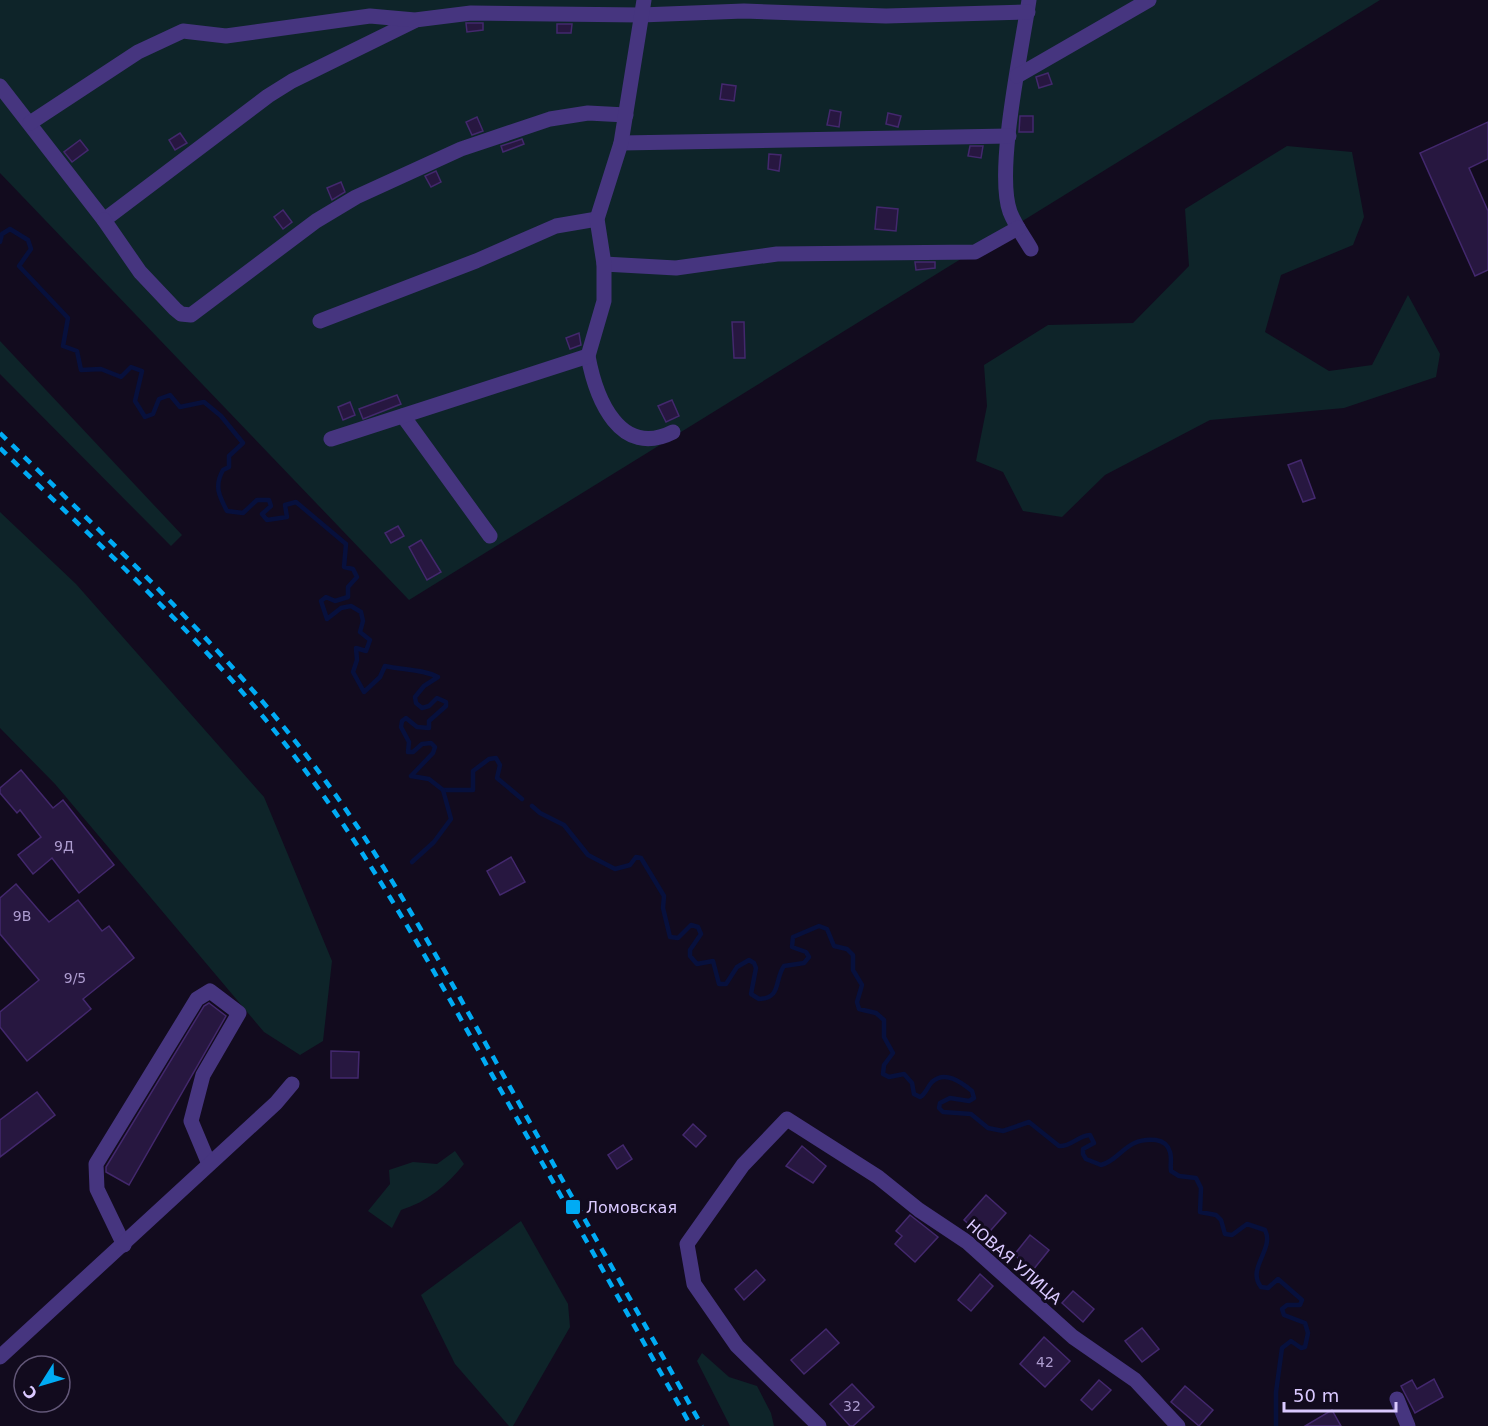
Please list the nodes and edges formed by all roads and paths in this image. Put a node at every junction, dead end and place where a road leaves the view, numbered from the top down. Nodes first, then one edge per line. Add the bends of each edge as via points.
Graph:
1 (1149, 0) edge
2 (1028, 6) edge
3 (642, 8) edge
4 (415, 20) junction
5 (1017, 76) junction
6 (0, 86) edge
7 (626, 116) junction
8 (30, 123) junction
9 (1009, 136) junction
10 (621, 142) junction
11 (597, 219) junction
12 (104, 220) junction
13 (1018, 228) junction
14 (1030, 249) dead end
15 (604, 264) junction
16 (320, 321) dead end
17 (588, 356) junction
18 (403, 416) junction
19 (673, 432) dead end
20 (331, 439) dead end
21 (490, 536) dead end
22 (292, 1084) dead end
23 (209, 1164) junction
24 (124, 1245) junction
25 (0, 1357) edge
26 (1397, 1399) dead end
27 (819, 1426) edge
28 (1178, 1426) edge
29 (1408, 1426) edge

1 - 5 street
2 - 3 street via 886,16
2 - 5 street
3 - 4 street via 471,13
3 - 7 street
4 - 8 street via 370,16 226,36 183,31 138,52
4 - 12 street via 268,96
5 - 9 street
6 - 8 street
7 - 10 street
7 - 12 street via 588,113 550,119 461,149 356,197 316,221 191,315 175,309 140,272
8 - 12 street
9 - 10 street
9 - 13 street via 1006,186 1010,212
10 - 11 street
11 - 15 street
11 - 16 street via 556,226
13 - 14 street
13 - 15 street via 975,252 777,254 676,267
15 - 17 street via 603,301
17 - 18 street
17 - 19 street via 600,400 624,430 645,441
18 - 20 street
18 - 21 street
22 - 23 street via 276,1104
23 - 24 street
23 - 24 street via 191,1121 203,1075 239,1013 210,991 197,999 96,1164 97,1189
24 - 25 street
26 - 29 street
27 - 28 street, НОВАЯ УЛИЦА via 737,1346 694,1284 687,1244 743,1165 787,1119 878,1177 967,1242 1073,1337 1135,1380

